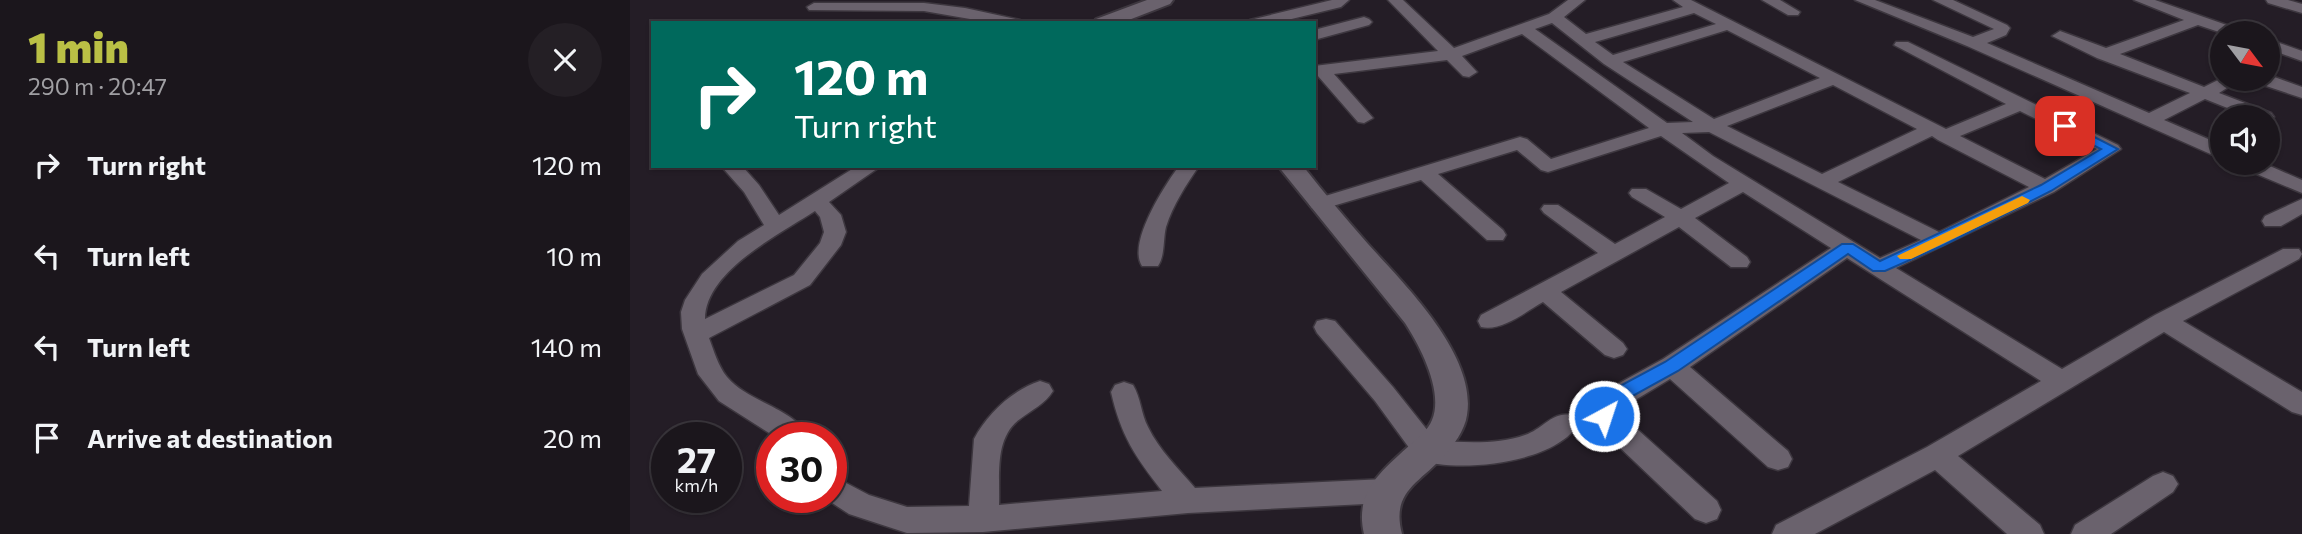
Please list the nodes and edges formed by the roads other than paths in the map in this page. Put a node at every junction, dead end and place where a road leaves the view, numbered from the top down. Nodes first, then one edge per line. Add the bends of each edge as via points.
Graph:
1 (1164, 0) edge
2 (1342, 0) edge
3 (1395, 0) edge
4 (1578, 0) edge
5 (1769, 0) edge
6 (1861, 0) edge
7 (1940, 0) edge
8 (2141, 0) edge
9 (2193, 0) edge
10 (2275, 0) edge
11 (1688, 4) edge
12 (814, 7) dead end
13 (2302, 9) edge
14 (2168, 10) junction
15 (1793, 12) dead end
16 (1553, 17) junction
17 (2198, 20) junction
18 (1006, 21) edge
19 (1108, 21) edge
20 (1264, 21) edge
21 (1364, 22) dead end
22 (2210, 24) edge
23 (1728, 25) junction
24 (1524, 28) junction
25 (1316, 34) edge
26 (2060, 36) dead end
27 (1584, 40) junction
28 (1972, 43) junction
29 (1902, 45) dead end
30 (1453, 54) junction
31 (2103, 55) junction
32 (1610, 61) junction
33 (1318, 70) edge
34 (1469, 72) dead end
35 (1836, 79) junction
36 (2280, 85) edge
37 (2210, 90) edge
38 (2203, 93) junction
39 (2302, 93) edge
40 (2020, 104) junction
41 (2233, 105) edge
42 (1364, 118) dead end
43 (2149, 120) junction
44 (1712, 126) junction
45 (1664, 129) junction
46 (1939, 133) junction
47 (2210, 147) edge
48 (733, 168) edge
49 (868, 168) edge
50 (1187, 168) edge
51 (1292, 168) edge
52 (1798, 170) junction
53 (1424, 172) junction
54 (2274, 175) edge
55 (1821, 182) junction
56 (2302, 187) edge
57 (1752, 188) junction
58 (2046, 188) junction
59 (1639, 193) dead end
60 (818, 202) junction
61 (1320, 204) junction
62 (2302, 205) edge
63 (1551, 209) dead end
64 (1680, 217) junction
65 (2273, 221) dead end
66 (776, 227) junction
67 (1495, 235) dead end
68 (1939, 241) junction
69 (1847, 247) junction
70 (1614, 253) junction
71 (2291, 254) dead end
72 (1150, 261) dead end
73 (1739, 262) dead end
74 (1879, 267) junction
75 (1544, 291) junction
76 (1490, 321) dead end
77 (2164, 321) junction
78 (1325, 327) dead end
79 (696, 334) junction
80 (1614, 349) dead end
81 (1672, 366) junction
82 (2063, 382) junction
83 (1040, 391) dead end
84 (1125, 392) dead end
85 (2302, 405) edge
86 (777, 422) edge
87 (1565, 423) dead end
88 (1428, 452) junction
89 (1937, 455) junction
90 (1778, 459) dead end
91 (2163, 484) dead end
92 (1385, 491) junction
93 (847, 497) edge
94 (1188, 501) junction
95 (1706, 510) dead end
96 (983, 519) junction
97 (902, 527) edge
98 (1383, 534) edge
99 (1787, 534) edge
100 (2029, 534) edge
101 (2086, 534) edge

1 - 19 street
2 - 20 street
3 - 30 street
4 - 16 street
5 - 15 street
6 - 28 street
7 - 28 street via 2002,28
8 - 14 street
9 - 14 street
10 - 13 street
11 - 23 street
11 - 27 street
12 - 18 street via 923,7
14 - 17 street
16 - 24 street
16 - 27 street
17 - 22 street
17 - 31 street
21 - 25 street
23 - 32 street
23 - 35 street
24 - 30 street
24 - 45 street
26 - 31 street
27 - 32 street
28 - 43 street
29 - 40 street
30 - 33 street
30 - 34 street
31 - 38 street
32 - 44 street
33 - 42 street
35 - 44 street
35 - 46 street
36 - 39 street
37 - 38 street
38 - 41 street
38 - 43 street
40 - 46 street
40 - 58 street via 2111,149
43 - 47 street
44 - 45 street
44 - 52 street
45 - 53 street via 1548,166 1520,143
45 - 57 street
46 - 55 street
46 - 58 street
48 - 66 street
49 - 60 street
50 - 72 street via 1163,208 1149,245
51 - 61 street
52 - 55 street
52 - 57 street
53 - 61 street
53 - 67 street
54 - 56 street
55 - 68 street
57 - 64 street
57 - 69 street
58 - 68 street
59 - 64 street
60 - 66 street
60 - 79 street via 830,215 835,232 803,280
61 - 88 street via 1415,317 1438,355 1449,388 1450,417
62 - 65 street
63 - 70 street
64 - 70 street
64 - 73 street
66 - 79 street via 729,260 702,290 694,308
68 - 74 street
69 - 74 street
69 - 81 street
70 - 75 street
71 - 77 street
74 - 82 street
75 - 76 street
75 - 80 street
77 - 82 street
77 - 85 street
78 - 88 street
79 - 86 street via 713,378 729,395
81 - 90 street
81 - 95 street via 1612,399 1603,408 1604,416
82 - 89 street
83 - 96 street via 1007,414 988,439
84 - 94 street via 1132,424 1145,449
87 - 88 street via 1533,445 1475,454
88 - 92 street
89 - 99 street
89 - 100 street
91 - 101 street
92 - 94 street
92 - 98 street via 1378,522
93 - 97 street
94 - 96 street
96 - 97 street

